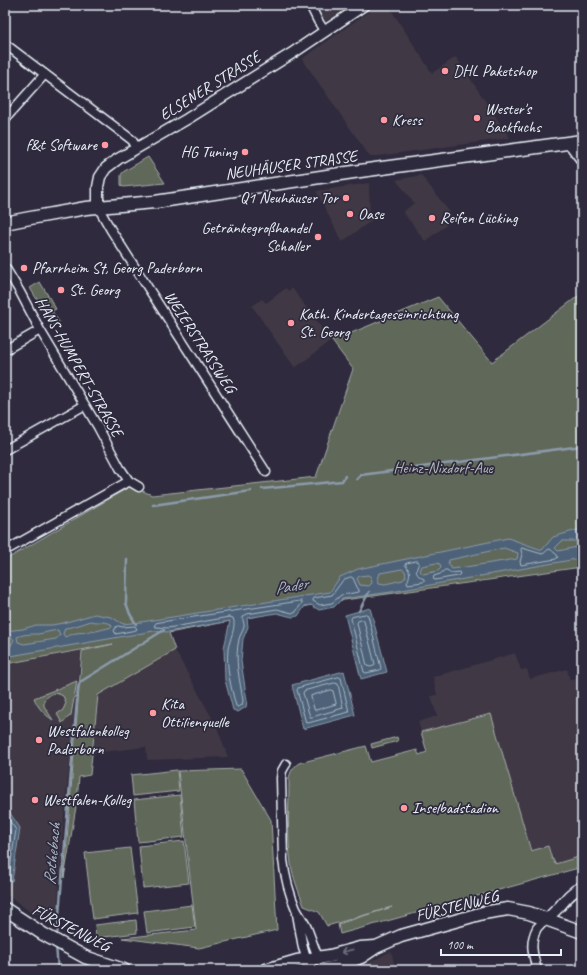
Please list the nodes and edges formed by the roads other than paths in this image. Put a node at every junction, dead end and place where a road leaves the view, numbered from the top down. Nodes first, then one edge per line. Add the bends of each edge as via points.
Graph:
1 (310, 5) edge
2 (364, 5) edge
3 (325, 32) junction
4 (5, 44) edge
5 (45, 74) junction
6 (5, 119) edge
7 (582, 141) edge
8 (568, 143) junction
9 (137, 148) junction
10 (582, 162) edge
11 (98, 207) junction
12 (5, 223) edge
13 (5, 267) edge
14 (40, 330) junction
15 (5, 350) edge
16 (85, 405) junction
17 (5, 450) edge
18 (266, 472) dead end
19 (129, 481) junction
20 (139, 487) dead end
21 (10, 548) dead end
22 (286, 764) dead end
23 (582, 887) edge
24 (5, 909) edge
25 (547, 919) junction
26 (582, 932) edge
27 (376, 947) junction
28 (313, 962) edge
29 (124, 970) edge
30 (266, 970) edge
31 (324, 970) edge
32 (537, 970) edge

1 - 3 street
2 - 3 street, ELSENER STRASSE
3 - 9 street, ELSENER STRASSE
4 - 5 street
5 - 6 street
5 - 9 street via 132,140
7 - 8 main road, NEUHÄUSER STRASSE
8 - 10 street
8 - 11 main road, NEUHÄUSER STRASSE via 155,202
9 - 11 street, ELSENER STRASSE via 106,168 100,176
11 - 12 main road, NEUHÄUSER STRASSE
11 - 18 street, WEIERSTRASSWEG
13 - 14 street, HANS-HUMPERT-STRASSE
14 - 15 street
14 - 16 street, HANS-HUMPERT-STRASSE
16 - 17 street
16 - 19 street, HANS-HUMPERT-STRASSE
19 - 20 street, HANS-HUMPERT-STRASSE
19 - 21 street
22 - 28 street via 281,778 283,860 296,910 307,928 313,946
23 - 25 street via 571,894
24 - 29 main road, FÜRSTENWEG via 85,957
25 - 26 main road, FÜRSTENWEG
25 - 27 main road, FÜRSTENWEG via 529,912 508,909 483,913 401,936
25 - 32 street via 538,927 533,940
27 -> 28 main road, FÜRSTENWEG via 360,948
27 - 31 main road, FÜRSTENWEG via 361,957
28 - 30 main road, FÜRSTENWEG via 297,961
28 - 31 street

